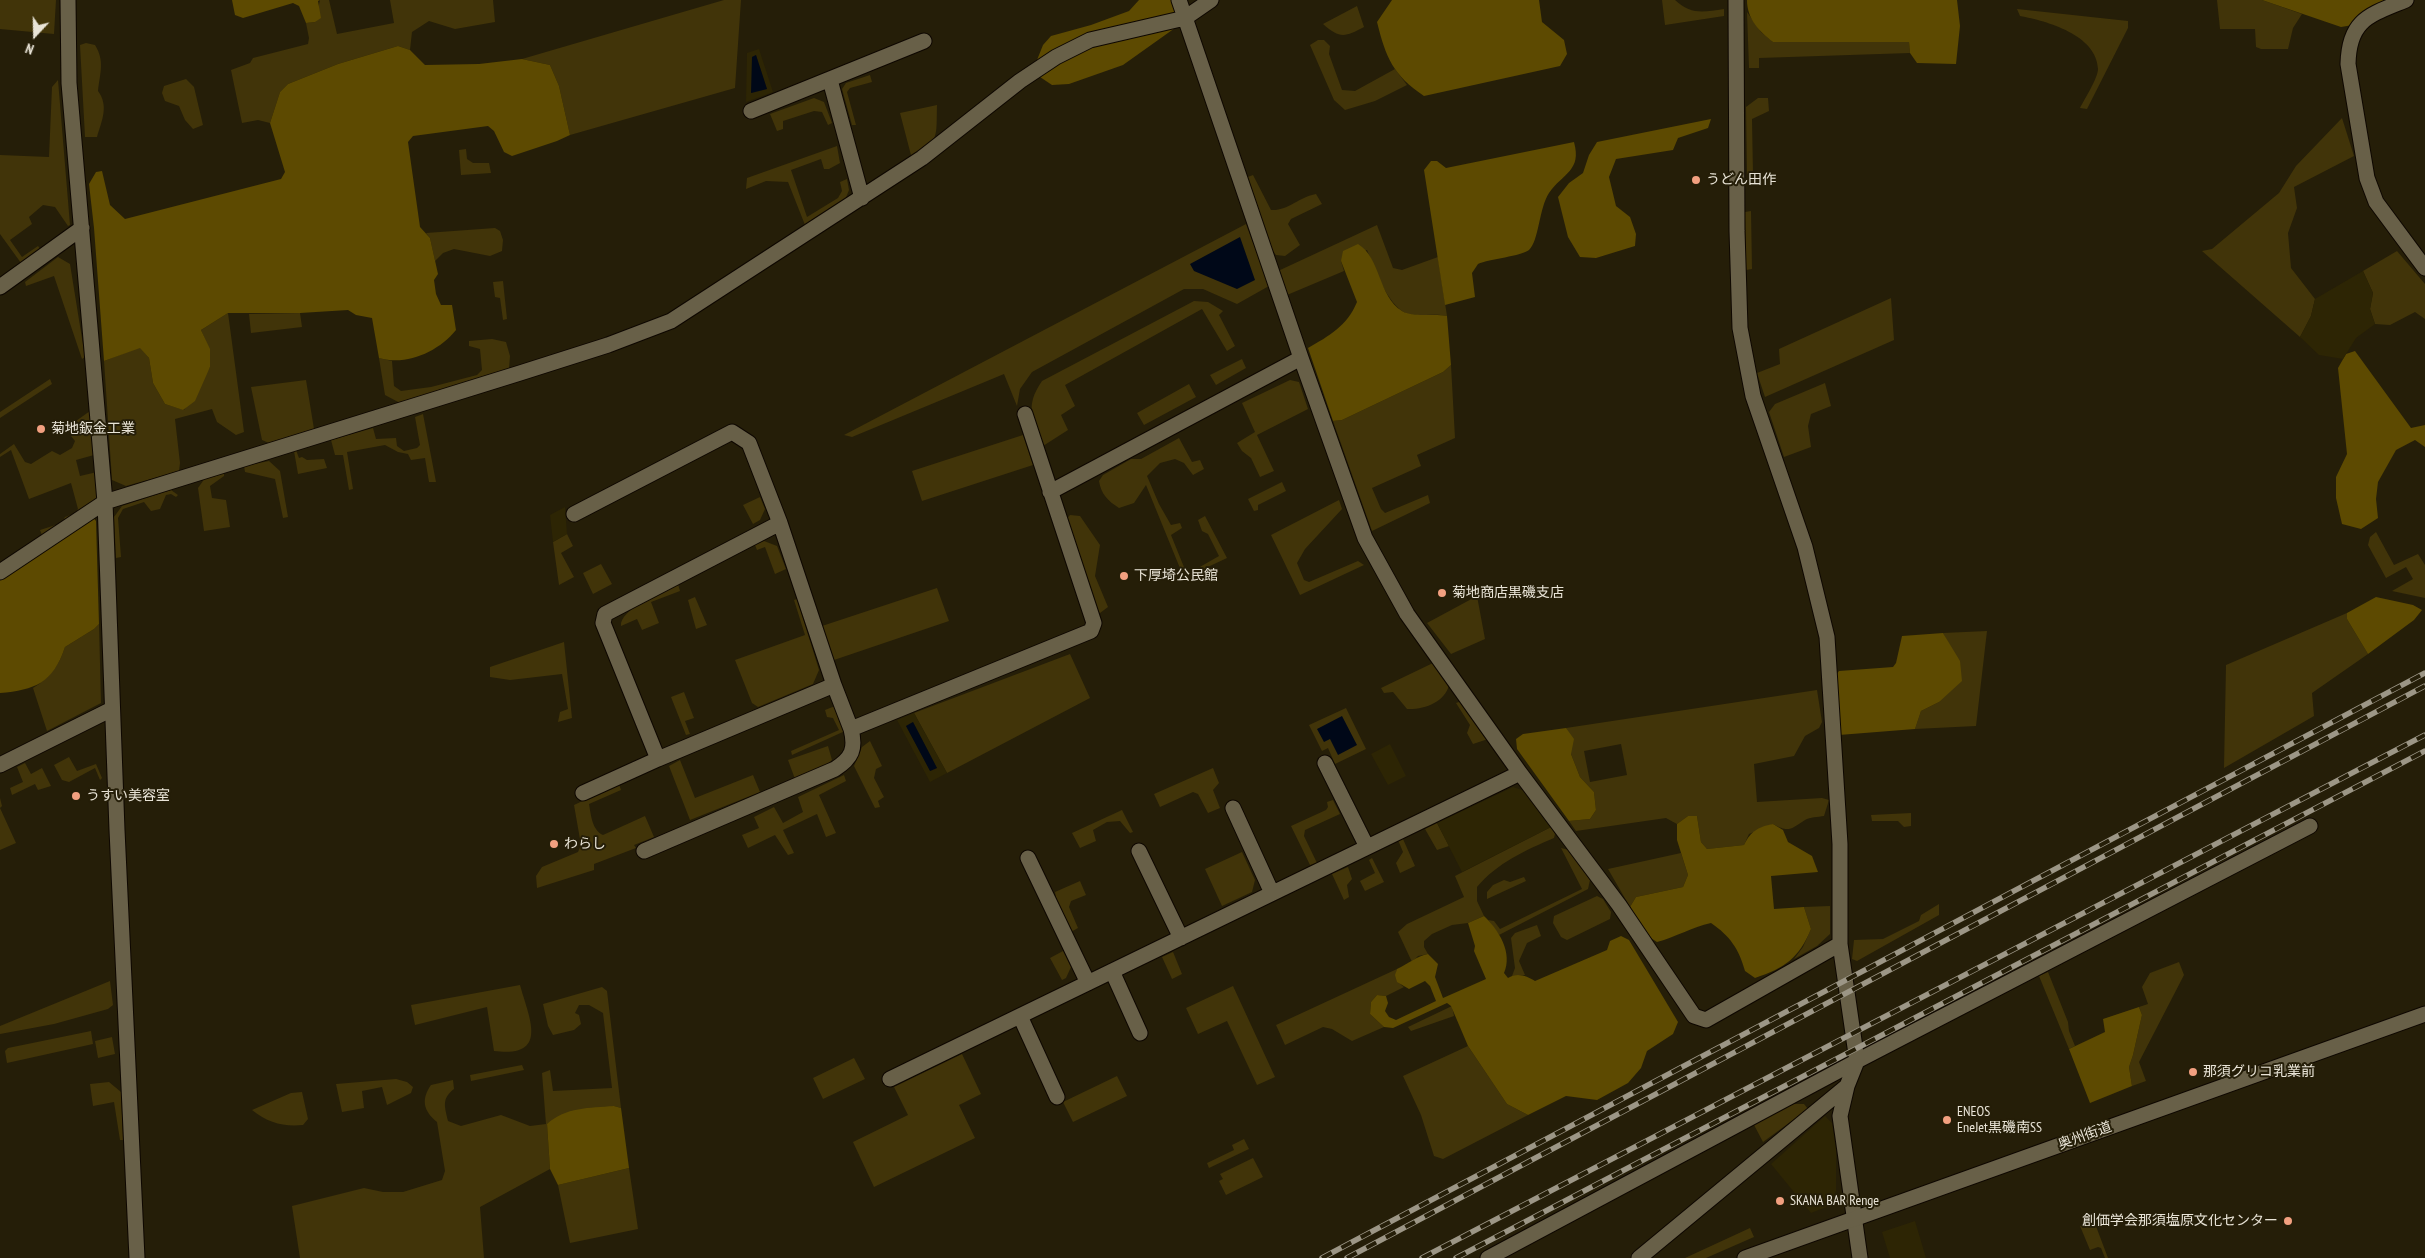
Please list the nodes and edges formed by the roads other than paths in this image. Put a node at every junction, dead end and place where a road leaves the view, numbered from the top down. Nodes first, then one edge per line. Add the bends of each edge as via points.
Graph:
1 (68, 0) edge
2 (1179, 0) edge
3 (1211, 0) edge
4 (1736, 0) edge
5 (2406, 0) edge
6 (1185, 18) junction
7 (924, 41) dead end
8 (830, 80) junction
9 (751, 111) dead end
10 (862, 198) junction
11 (82, 228) junction
12 (2425, 268) edge
13 (0, 287) edge
14 (1301, 358) junction
15 (1025, 414) dead end
16 (1050, 492) junction
17 (105, 502) junction
18 (574, 514) dead end
19 (780, 522) junction
20 (0, 572) edge
21 (834, 685) junction
22 (112, 708) junction
23 (851, 729) junction
24 (658, 759) junction
25 (1326, 763) dead end
26 (0, 764) edge
27 (1520, 773) junction
28 (583, 794) dead end
29 (1233, 808) dead end
30 (2310, 826) dead end
31 (1367, 847) junction
32 (644, 851) dead end
33 (1139, 851) dead end
34 (1028, 858) dead end
35 (1272, 893) junction
36 (1181, 938) junction
37 (1840, 944) junction
38 (1112, 971) junction
39 (1088, 983) junction
40 (2425, 1014) edge
41 (1020, 1016) junction
42 (1140, 1033) dead end
43 (1857, 1062) junction
44 (890, 1079) dead end
45 (1847, 1086) junction
46 (1057, 1097) dead end
47 (1855, 1218) junction
48 (138, 1258) edge
49 (1488, 1258) edge
50 (1639, 1258) edge
51 (1745, 1258) edge
52 (1860, 1258) edge

1 - 11 street via 69,83
2 - 6 street
3 - 6 street
4 - 37 street via 1736,232 1740,328 1753,396 1805,547 1827,637 1840,844
5 - 12 street via 2374,14 2356,28 2349,45 2348,64 2367,178 2376,202
6 - 10 street via 1090,40 1056,57 1020,81 922,158
6 - 14 street
7 - 8 street
8 - 9 street
8 - 10 street
10 - 17 street via 672,321 562,360
11 - 13 street
11 - 17 street
14 - 16 street
14 - 27 street via 1365,538 1384,576 1407,614
15 - 16 street
16 - 23 street via 1094,623 1091,631
17 - 20 street
17 - 22 street
18 - 19 street via 732,432 749,443
19 - 21 street
19 - 24 street via 606,614 603,623
21 - 23 street
21 - 24 street
22 - 26 street
22 - 48 street
23 - 32 street via 854,742 848,761 835,769
24 - 28 street
25 - 31 street
27 - 31 street
27 - 37 street via 1619,905 1694,1016 1706,1020
29 - 35 street
30 - 43 street
31 - 35 street
33 - 36 street
34 - 39 street
35 - 36 street
36 - 38 street
37 - 43 street
38 - 39 street
38 - 42 street
39 - 41 street
40 - 47 street, 奥州街道
41 - 44 street
41 - 46 street
43 - 45 street
43 - 49 street
45 - 47 street via 1840,1116
45 - 50 street
47 - 51 street, 奥州街道
47 - 52 street

